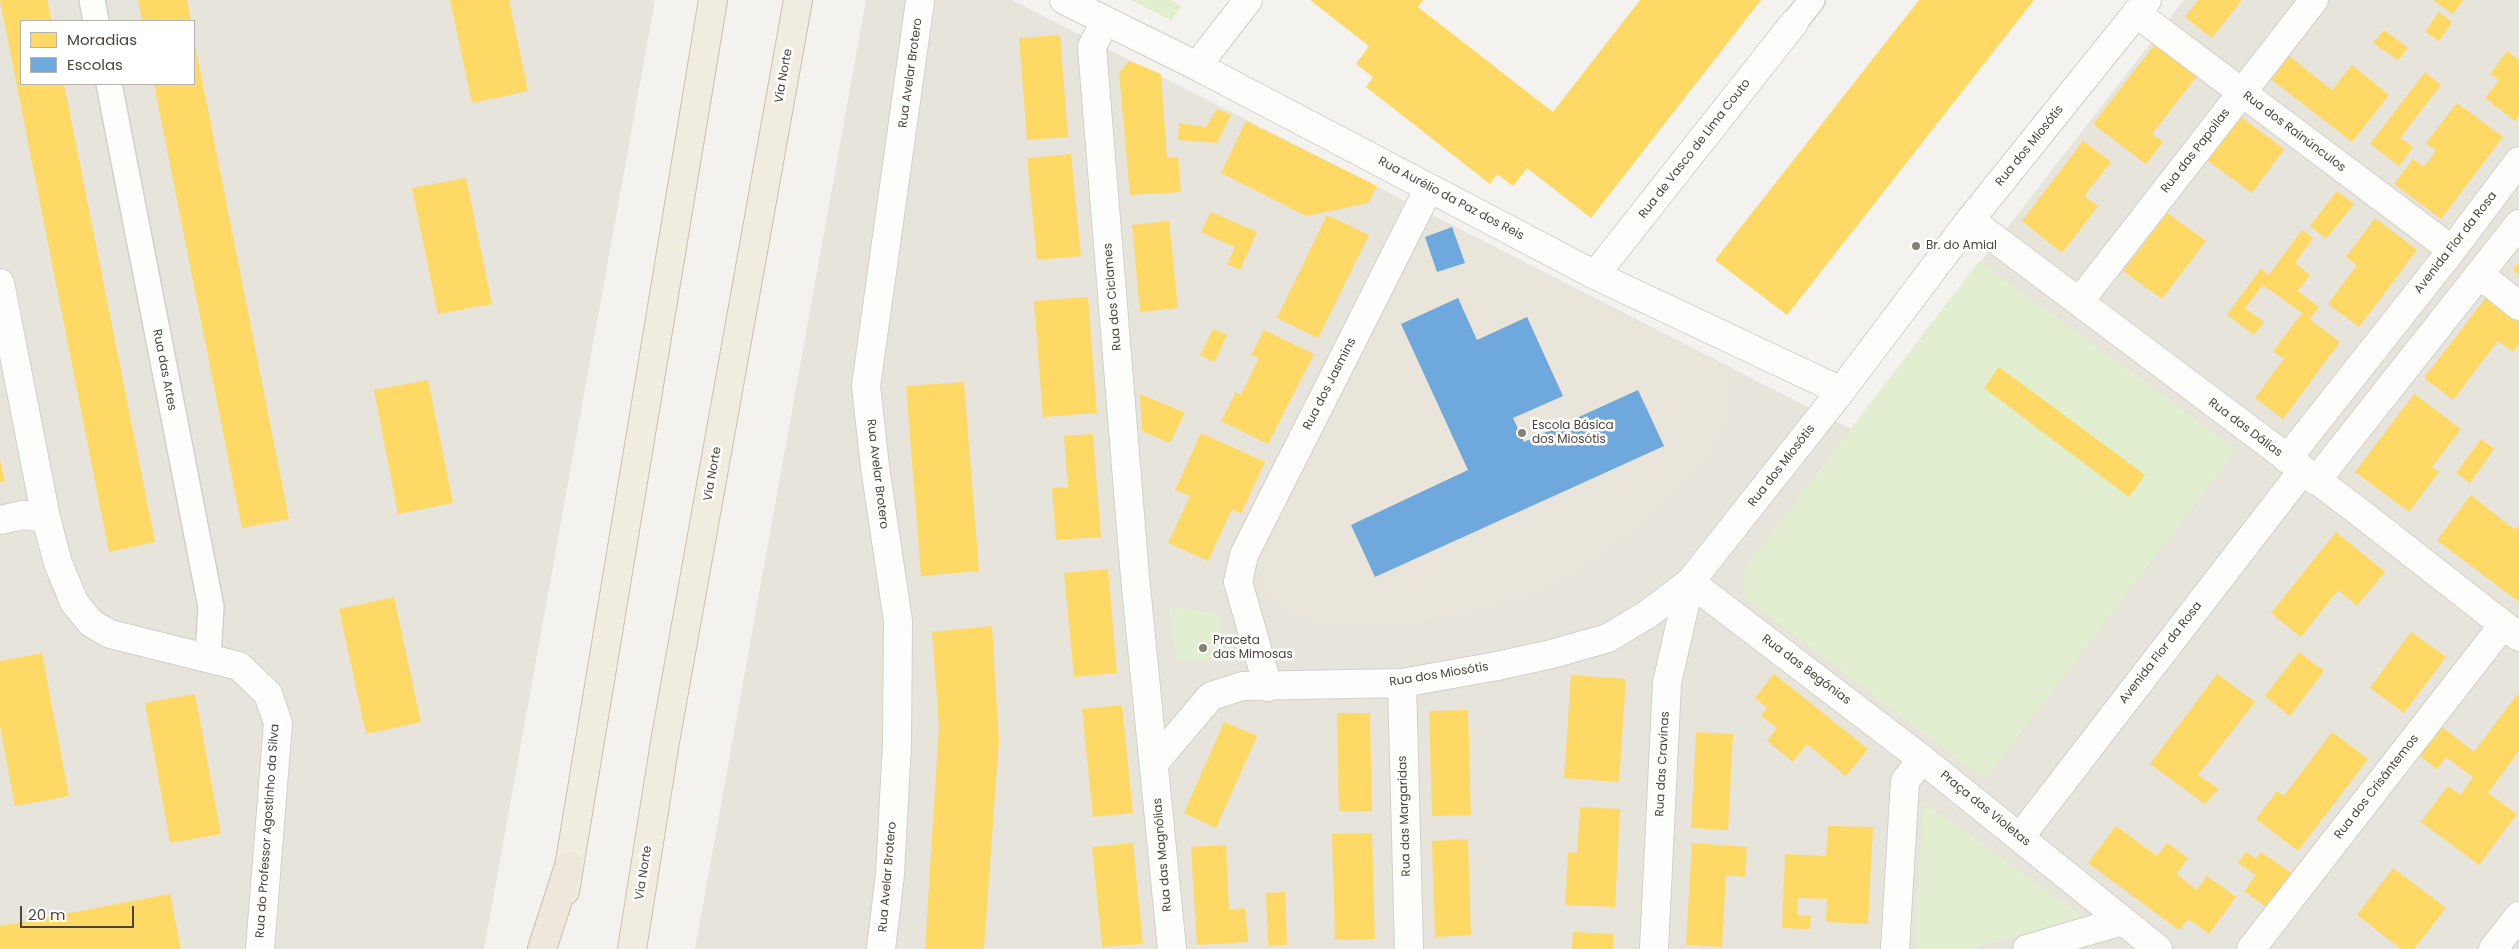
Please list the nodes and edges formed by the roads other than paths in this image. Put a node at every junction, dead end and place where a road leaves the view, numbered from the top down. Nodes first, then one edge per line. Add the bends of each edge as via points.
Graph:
1 (92, 0) edge
2 (713, 0) edge
3 (798, 0) edge
4 (1064, 0) edge
5 (1248, 0) edge
6 (1812, 0) edge
7 (2314, 0) edge
8 (920, 1) edge
9 (2142, 6) edge
10 (96, 20) edge
11 (1105, 20) junction
12 (1794, 22) joint
13 (1197, 66) junction
14 (109, 85) edge
15 (2242, 92) junction
16 (2514, 178) edge
17 (1430, 188) junction
18 (1970, 220) junction
19 (2519, 224) edge
20 (2452, 250) junction
21 (2479, 274) junction
22 (1595, 275) junction
23 (1, 290) edge
24 (2079, 302) junction
25 (2407, 306) junction
26 (2519, 306) edge
27 (2437, 330) junction
28 (1841, 392) junction
29 (2310, 476) junction
30 (46, 518) junction
31 (0, 520) edge
32 (1690, 582) junction
33 (2511, 631) edge
34 (208, 657) junction
35 (1402, 683) junction
36 (1268, 687) junction
37 (1922, 759) junction
38 (1155, 762) junction
39 (2020, 836) junction
40 (569, 866) junction
41 (2519, 916) edge
42 (2122, 922) junction
43 (260, 949) edge
44 (542, 949) edge
45 (556, 949) edge
46 (632, 949) edge
47 (881, 949) edge
48 (1172, 949) edge
49 (1409, 949) edge
50 (1654, 949) edge
51 (1896, 949) edge
52 (2028, 949) edge
53 (2158, 949) edge
54 (2251, 949) edge
55 (2493, 949) edge

1 - 10 street
2 - 40 highway
3 - 46 highway, Via Norte via 664,742
4 - 11 street, Rua Aurélio da Paz dos Reis
5 - 13 street
6 - 12 street
7 - 15 street, Rua das Papoilas
8 - 47 street, Rua Avelar Brotero via 866,386 898,621 897,744 890,874
9 - 15 street, Rua dos Rainúnculos
9 - 18 street, Rua dos Miosótis
11 - 13 street, Rua Aurélio da Paz dos Reis
11 - 38 street, Rua dos Ciclames via 1092,47 1136,577
12 - 22 street, Rua de Vasco de Lima Couto
13 - 17 street, Rua Aurélio da Paz dos Reis
14 - 34 street, Rua das Artes via 211,607
15 - 20 street, Rua dos Rainúnculos
15 - 24 street, Rua das Papoilas
16 - 20 street, Avenida Flor da Rosa
17 - 22 street, Rua Aurélio da Paz dos Reis
17 - 36 street, Rua dos Jasmins via 1244,555 1238,582
18 - 24 street, Rua das Dálias
18 - 28 street, Rua dos Miosótis
19 - 21 street, Avenida Flor da Rosa
20 - 25 street, Avenida Flor da Rosa
21 - 26 street
21 - 27 street, Avenida Flor da Rosa
22 - 28 street, Rua Aurélio da Paz dos Reis
23 - 30 street, Rua do Professor Agostinho da Silva
24 - 29 street, Rua das Dálias
25 - 27 street, Avenida Flor da Rosa
25 - 29 street, Avenida Flor da Rosa
27 - 29 street, Avenida Flor da Rosa
28 - 32 street, Rua dos Miosótis
29 - 33 street, Rua das Dálias
29 - 39 street, Avenida Flor da Rosa
30 - 31 street via 24,515
30 - 34 street, Rua do Professor Agostinho da Silva via 58,563 74,602 91,623 110,634
32 - 35 street, Rua dos Miosótis via 1648,614 1608,638 1524,660
32 - 37 street, Rua das Begónias
32 - 50 street, Rua das Cravinas via 1667,683
33 - 54 street, Rua dos Crisântemos
34 - 43 street, Rua do Professor Agostinho da Silva via 239,666 268,694 278,723
35 - 36 street, Rua dos Miosótis
35 - 49 street, Rua das Margaridas
36 - 38 street via 1243,686 1211,696
37 - 39 street, Praça das Violetas
37 - 51 street via 1905,781
38 - 48 street, Rua das Magnólias
39 - 42 street, Praça das Violetas
40 - 44 highway
40 - 45 highway
41 - 55 street
42 - 52 street
42 - 53 street, Praça das Violetas

